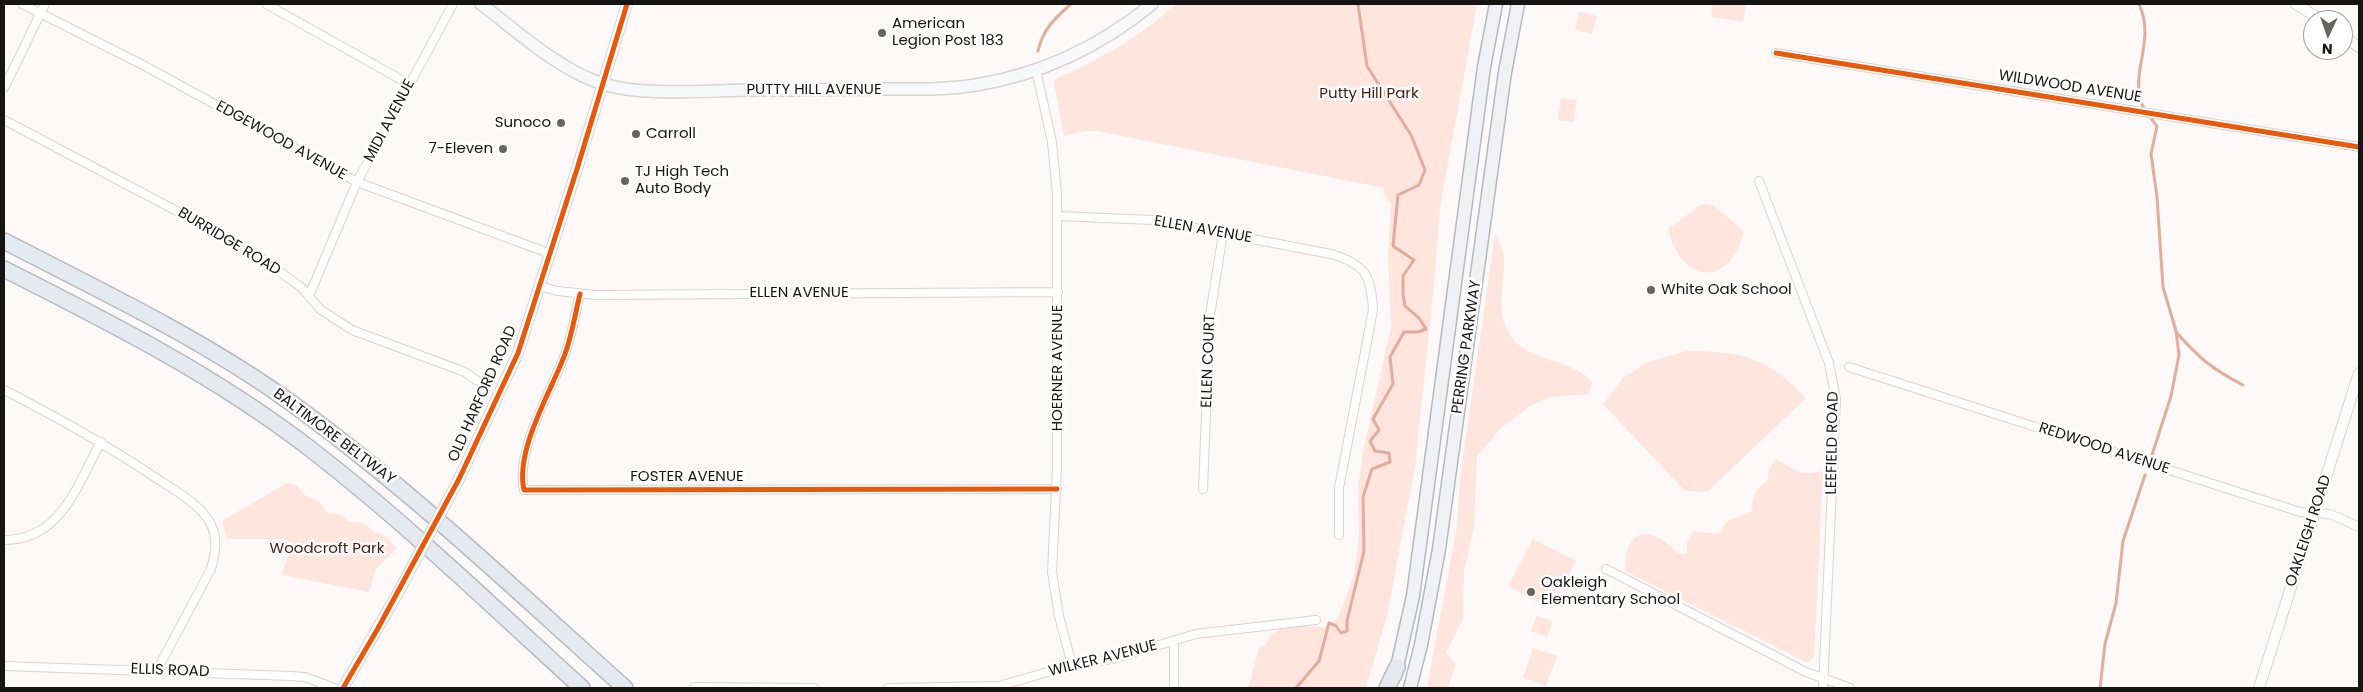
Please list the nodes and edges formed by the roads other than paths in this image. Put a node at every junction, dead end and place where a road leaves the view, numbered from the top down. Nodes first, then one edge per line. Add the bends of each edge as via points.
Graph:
1 (22, 4) edge
2 (45, 4) edge
3 (266, 4) edge
4 (453, 4) edge
5 (481, 4) edge
6 (627, 4) edge
7 (1152, 4) edge
8 (1496, 4) edge
9 (1518, 4) edge
10 (1523, 4) edge
11 (40, 13) junction
12 (1511, 36) junction
13 (1776, 53) dead end
14 (1036, 70) junction
15 (409, 84) junction
16 (603, 84) junction
17 (4, 88) edge
18 (4, 120) edge
19 (2359, 147) edge
20 (1759, 181) dead end
21 (357, 182) junction
22 (1058, 216) junction
23 (1223, 233) junction
24 (4, 241) edge
25 (551, 254) junction
26 (4, 270) edge
27 (540, 286) junction
28 (1058, 292) junction
29 (580, 294) junction
30 (309, 296) junction
31 (1850, 367) dead end
32 (2359, 373) edge
33 (476, 380) dead end
34 (4, 390) edge
35 (101, 442) junction
36 (1057, 489) junction
37 (1203, 489) dead end
38 (2316, 512) junction
39 (2359, 527) edge
40 (1339, 535) dead end
41 (4, 540) edge
42 (1606, 569) dead end
43 (1316, 620) dead end
44 (1174, 641) junction
45 (1072, 665) junction
46 (4, 666) edge
47 (1397, 667) junction
48 (157, 670) junction
49 (1823, 679) junction
50 (1018, 685) edge
51 (694, 687) edge
52 (334, 688) edge
53 (343, 688) edge
54 (582, 688) edge
55 (625, 688) edge
56 (814, 688) edge
57 (888, 688) edge
58 (916, 688) edge
59 (1174, 688) edge
60 (1387, 688) edge
61 (1391, 688) edge
62 (1410, 688) edge
63 (1823, 688) edge
64 (1850, 688) edge
65 (2259, 688) edge

1 - 11 street, EDGEWOOD AVENUE
2 - 11 street
3 - 15 street
4 - 15 street, MIDI AVENUE
5 - 16 main road, PUTTY HILL AVENUE via 551,56
6 - 16 street, OLD HARFORD ROAD
7 - 14 main road, PUTTY HILL AVENUE via 1095,44
8 - 47 main road, PERRING PARKWAY via 1484,67 1413,596
9 - 12 main road, PERRING PARKWAY
10 - 12 main road
11 - 17 street
11 - 21 street, EDGEWOOD AVENUE via 143,65
12 - 62 main road, PERRING PARKWAY via 1439,550
13 - 19 street, WILDWOOD AVENUE
14 - 16 main road, PUTTY HILL AVENUE via 978,85 944,88 666,91
14 - 22 street, HOERNER AVENUE via 1052,142
15 - 21 street, MIDI AVENUE
16 - 25 street, OLD HARFORD ROAD
18 - 30 street, BURRIDGE ROAD via 248,250 288,276
20 - 49 street, LEEFIELD ROAD via 1829,363 1836,399
21 - 25 street, EDGEWOOD AVENUE
21 - 30 street, MIDI AVENUE
22 - 23 street, ELLEN AVENUE via 1138,218
22 - 28 street, HOERNER AVENUE
23 - 37 street, ELLEN COURT via 1210,315
23 - 40 street, ELLEN AVENUE via 1346,259 1365,272 1373,310 1339,488
24 - 55 highway, BALTIMORE BELTWAY via 162,323 279,394 414,499
25 - 27 street, OLD HARFORD ROAD
26 - 54 highway, BALTIMORE BELTWAY via 150,344 212,381 312,450 409,532
27 - 29 street, ELLEN AVENUE
27 - 53 street, OLD HARFORD ROAD, bridge via 518,353 459,479
28 - 29 street, ELLEN AVENUE
28 - 36 street, HOERNER AVENUE
29 - 36 street, FOSTER AVENUE via 565,353 531,437 522,473 524,490
30 - 33 street, BURRIDGE ROAD via 321,310 352,330 465,372
31 - 38 street, REDWOOD AVENUE via 2300,512
32 - 38 street, OAKLEIGH ROAD
34 - 35 street
35 - 41 street via 65,510 55,521 28,536
35 - 48 street via 178,492 207,518 214,531 216,547 211,569
36 - 45 street, HOERNER AVENUE via 1052,572
38 - 39 street, REDWOOD AVENUE via 2330,514
38 - 65 street, OAKLEIGH ROAD
42 - 49 street
43 - 44 street, WILKER AVENUE via 1196,634
44 - 45 street, WILKER AVENUE via 1112,659
44 - 59 street
45 - 50 street, WILKER AVENUE
46 - 48 street, ELLIS ROAD
47 - 60 highway
47 - 61 main road, PERRING PARKWAY
48 - 52 street, ELLIS ROAD via 305,677
49 - 63 street, LEEFIELD ROAD
49 - 64 street
50 - 58 street, WILKER AVENUE
51 - 56 street
57 - 58 street, WILKER AVENUE

